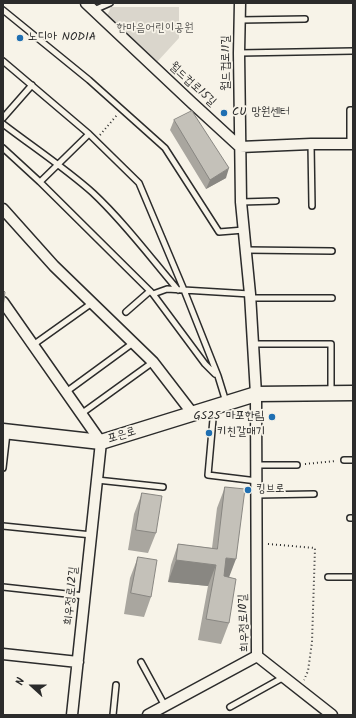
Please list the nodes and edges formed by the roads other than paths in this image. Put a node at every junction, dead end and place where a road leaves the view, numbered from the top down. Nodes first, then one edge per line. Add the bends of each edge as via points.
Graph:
1 (110, 3) edge
2 (240, 3) edge
3 (90, 6) edge
4 (3, 10) edge
5 (305, 19) dead end
6 (240, 20) junction
7 (353, 51) edge
8 (239, 53) junction
9 (3, 61) edge
10 (32, 85) junction
11 (353, 110) edge
12 (3, 118) edge
13 (3, 124) edge
14 (89, 134) junction
15 (311, 144) junction
16 (352, 144) edge
17 (240, 147) junction
18 (3, 148) edge
19 (58, 164) junction
20 (40, 182) junction
21 (276, 201) dead end
22 (241, 202) junction
23 (312, 206) dead end
24 (3, 209) edge
25 (244, 230) junction
26 (246, 250) junction
27 (332, 251) dead end
28 (178, 290) junction
29 (184, 290) junction
30 (152, 293) junction
31 (250, 296) junction
32 (332, 298) dead end
33 (3, 302) edge
34 (92, 303) junction
35 (126, 312) dead end
36 (133, 343) junction
37 (253, 344) junction
38 (33, 345) junction
39 (153, 362) junction
40 (218, 376) junction
41 (66, 392) junction
42 (353, 392) edge
43 (331, 393) junction
44 (256, 394) junction
45 (220, 405) junction
46 (81, 414) junction
47 (193, 414) junction
48 (5, 431) edge
49 (100, 442) junction
50 (344, 460) road end
51 (353, 460) edge
52 (256, 465) junction
53 (298, 465) road end
54 (3, 468) edge
55 (97, 480) junction
56 (257, 481) junction
57 (163, 487) dead end
58 (314, 494) dead end
59 (257, 495) junction
60 (3, 526) edge
61 (92, 535) junction
62 (328, 577) dead end
63 (353, 577) edge
64 (3, 587) edge
65 (85, 596) junction
66 (3, 654) edge
67 (258, 656) junction
68 (78, 662) junction
69 (141, 662) dead end
70 (284, 678) junction
71 (116, 685) dead end
72 (165, 706) junction
73 (230, 707) dead end
74 (72, 715) edge
75 (113, 715) edge
76 (148, 715) edge
77 (332, 715) edge

1 - 3 lane, 월드컵로15길
2 - 6 street, 월드컵로11길
3 - 17 street, 월드컵로15길
4 - 25 lane via 89,80 165,148 219,232
5 - 6 lane, 월드컵로11길
6 - 8 street, 월드컵로11길
7 - 8 lane
8 - 17 street, 월드컵로11길
9 - 10 lane
10 - 12 lane
10 - 14 lane
11 - 16 lane via 350,110
13 - 19 lane
14 - 19 lane
14 - 29 lane via 139,183
15 - 16 street
15 - 17 street
15 - 23 lane
17 - 22 street, 월드컵로11길
18 - 20 lane
19 - 20 lane
19 - 28 lane via 110,210
20 - 30 lane
21 - 22 lane
22 - 25 street, 월드컵로11길
24 - 34 street via 54,266
25 - 26 street, 월드컵로11길
26 - 27 lane
26 - 31 street, 월드컵로11길
28 - 29 lane
28 - 30 lane
29 - 31 lane
29 - 40 lane
30 - 35 lane
30 - 40 lane via 205,364
31 - 32 lane
31 - 37 street, 월드컵로11길
33 - 38 street
34 - 36 street
34 - 38 lane
36 - 39 street
36 - 41 lane
37 - 43 lane via 331,344
37 - 44 street, 월드컵로11길
38 - 41 street
39 - 46 lane
39 - 47 street
40 - 45 lane
41 - 46 street
42 - 43 street, 포은로
43 - 44 street, 포은로
44 - 45 street, 포은로
44 - 52 street, 희우정로10길
45 - 47 street, 포은로
45 - 56 lane via 208,475
46 - 49 street
47 - 49 street, 포은로
48 - 49 street, 포은로
48 - 54 lane
49 - 55 street, 희우정로12길
50 - 51 lane
52 - 53 lane
52 - 56 street, 희우정로10길
55 - 57 lane
55 - 61 street, 희우정로12길
56 - 59 street, 희우정로10길
58 - 59 lane
59 - 67 street, 희우정로10길
60 - 61 lane
61 - 65 street, 희우정로12길
62 - 63 lane
64 - 65 lane
65 - 68 street, 희우정로12길
66 - 68 street
67 - 70 street, 희우정로10길
67 - 72 street
68 - 74 street, 희우정로12길
69 - 72 lane
70 - 73 lane
70 - 77 street, 희우정로10길
71 - 75 lane
72 - 76 street

